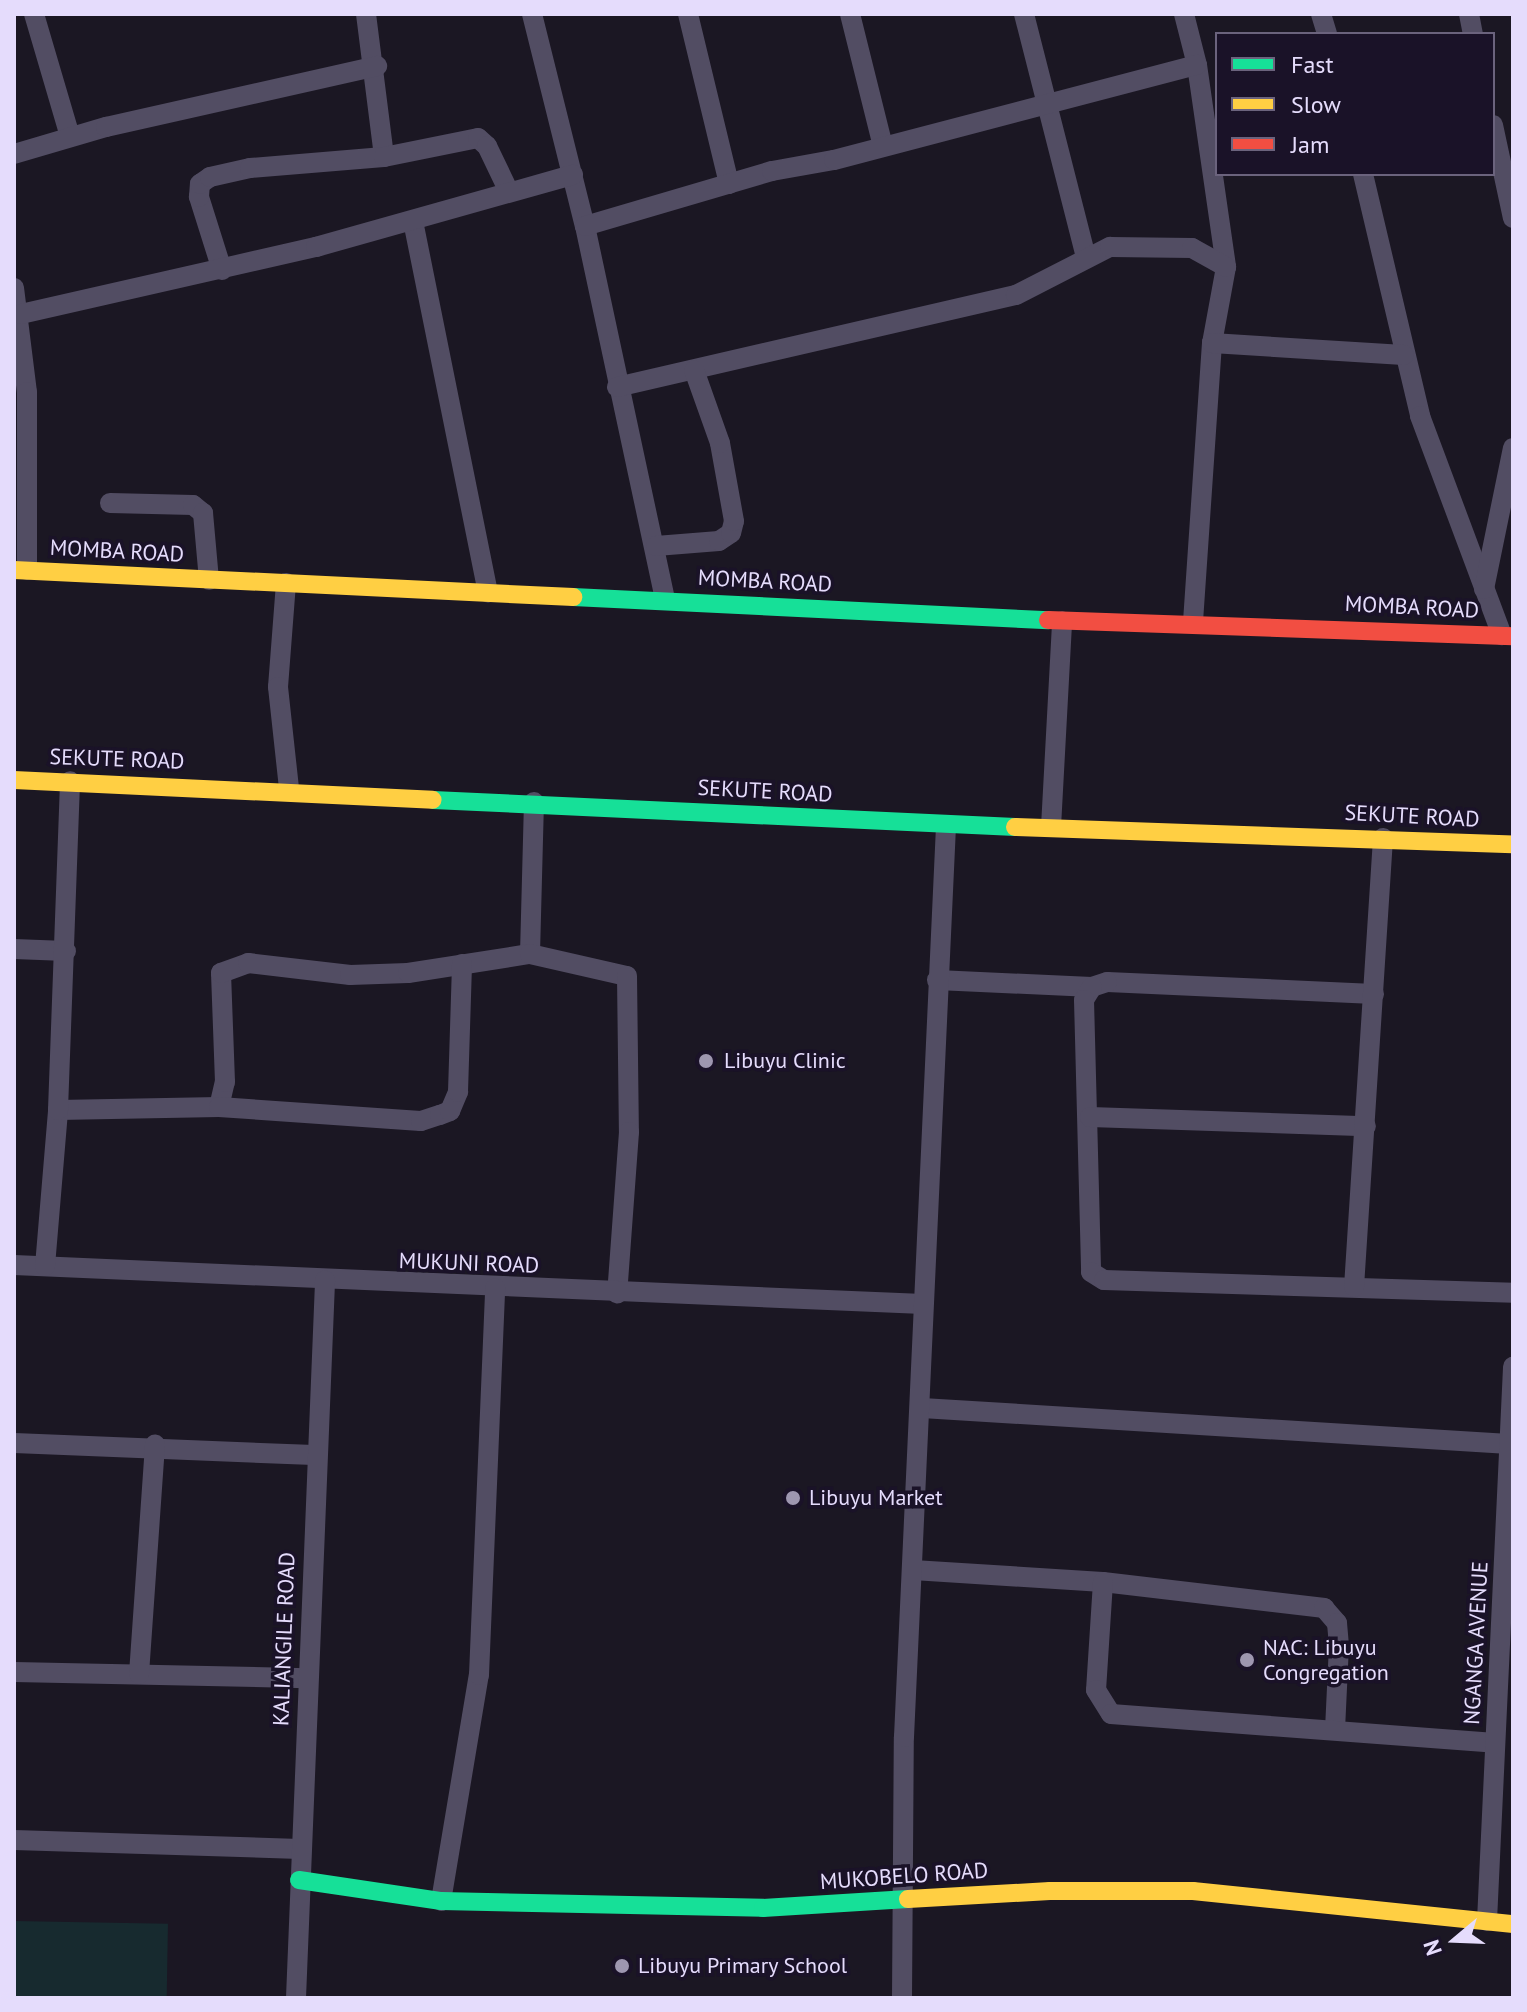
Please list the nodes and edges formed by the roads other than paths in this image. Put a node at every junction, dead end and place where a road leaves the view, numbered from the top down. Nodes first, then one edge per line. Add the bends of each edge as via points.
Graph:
1 (34, 14) edge
2 (366, 14) edge
3 (532, 14) edge
4 (688, 14) edge
5 (850, 14) edge
6 (1024, 14) edge
7 (1184, 14) edge
8 (1197, 65) junction
9 (377, 66) junction
10 (1048, 104) junction
11 (1495, 134) edge
12 (70, 136) junction
13 (883, 146) junction
14 (14, 154) edge
15 (384, 157) junction
16 (573, 175) junction
17 (1363, 176) edge
18 (729, 184) junction
19 (509, 192) junction
20 (1513, 218) edge
21 (413, 221) junction
22 (585, 226) junction
23 (1086, 258) junction
24 (1226, 267) junction
25 (222, 270) junction
26 (14, 288) edge
27 (21, 314) junction
28 (1212, 343) junction
29 (1404, 355) junction
30 (694, 370) junction
31 (617, 387) junction
32 (1513, 448) edge
33 (110, 503) dead end
34 (656, 546) junction
35 (20, 570) edge
36 (209, 580) junction
37 (286, 583) junction
38 (1484, 589) junction
39 (488, 593) junction
40 (665, 600) junction
41 (1062, 621) junction
42 (1193, 622) junction
43 (1507, 636) edge
44 (14, 780) edge
45 (70, 781) junction
46 (289, 789) junction
47 (534, 802) junction
48 (946, 825) junction
49 (1051, 827) junction
50 (1383, 838) junction
51 (1513, 844) edge
52 (14, 949) edge
53 (66, 951) junction
54 (530, 954) junction
55 (462, 964) junction
56 (937, 980) junction
57 (1092, 987) junction
58 (1374, 994) junction
59 (219, 1107) junction
60 (58, 1110) junction
61 (1090, 1117) junction
62 (1366, 1126) junction
63 (14, 1265) edge
64 (45, 1266) junction
65 (325, 1281) junction
66 (1354, 1287) junction
67 (495, 1288) junction
68 (1513, 1293) edge
69 (617, 1294) junction
70 (923, 1304) junction
71 (1513, 1367) edge
72 (922, 1408) junction
73 (14, 1443) edge
74 (1509, 1444) junction
75 (155, 1445) junction
76 (314, 1455) junction
77 (913, 1570) junction
78 (1103, 1582) junction
79 (14, 1672) edge
80 (139, 1674) junction
81 (307, 1678) junction
82 (1335, 1729) junction
83 (1495, 1743) junction
84 (14, 1840) edge
85 (300, 1849) junction
86 (299, 1880) junction
87 (901, 1898) junction
88 (441, 1901) junction
89 (1487, 1921) junction
90 (1513, 1924) edge
91 (296, 1998) edge
92 (902, 1998) edge

1 - 12 street
2 - 9 street
3 - 16 street
4 - 18 street
5 - 13 street
6 - 10 street
7 - 8 street
8 - 10 street
8 - 24 street
9 - 12 street
9 - 15 street
10 - 13 street
10 - 23 street
11 - 20 street
12 - 14 street
13 - 18 street
15 - 19 street via 478,138
15 - 25 street via 250,168 200,184 199,197
16 - 19 street
16 - 22 street
17 - 29 street
18 - 22 street
19 - 21 street
21 - 25 street
21 - 39 street
22 - 31 street
23 - 24 street via 1110,247 1162,244 1192,248
23 - 30 street via 1016,295
24 - 28 street
25 - 27 street
26 - 27 street
27 - 35 street via 27,392
28 - 29 street
28 - 42 street
29 - 38 street via 1420,416
30 - 31 street
30 - 34 street via 720,443 734,521 731,533 719,541
31 - 34 street
32 - 38 street
33 - 36 street via 193,505 203,513
34 - 40 street
35 - 36 street, MOMBA ROAD
36 - 37 street, MOMBA ROAD
37 - 39 street, MOMBA ROAD
37 - 46 street via 278,687
38 - 43 street
39 - 40 street, MOMBA ROAD
40 - 41 street, MOMBA ROAD
41 - 42 street, MOMBA ROAD
41 - 49 street
42 - 43 street, MOMBA ROAD
44 - 45 street, SEKUTE ROAD
45 - 46 street, SEKUTE ROAD
45 - 53 street
46 - 47 street, SEKUTE ROAD
47 - 48 street, SEKUTE ROAD
47 - 54 street
48 - 49 street, SEKUTE ROAD
48 - 56 street
49 - 50 street, SEKUTE ROAD
50 - 51 street, SEKUTE ROAD
50 - 58 street
52 - 53 street
53 - 60 street
54 - 55 street
54 - 69 street via 627,976 629,1132
55 - 59 street via 350,975 248,963 221,973 225,1082
55 - 59 street via 458,1092 450,1111 421,1121
56 - 57 street
56 - 70 street
57 - 58 street via 1107,982
57 - 61 street via 1084,1000
58 - 62 street
59 - 60 street
60 - 64 street
61 - 62 street
61 - 66 street via 1091,1272 1104,1280
62 - 66 street
63 - 64 street, MUKUNI ROAD
64 - 65 street, MUKUNI ROAD
65 - 67 street, MUKUNI ROAD
65 - 76 street, KALIANGILE ROAD
66 - 68 street
67 - 69 street, MUKUNI ROAD
67 - 88 street via 479,1675
69 - 70 street, MUKUNI ROAD
70 - 72 street
71 - 74 street, NGANGA AVENUE
72 - 74 street
72 - 77 street
73 - 75 street
74 - 83 street, NGANGA AVENUE
75 - 76 street
75 - 80 street
76 - 81 street, KALIANGILE ROAD
77 - 78 street
77 - 87 street
78 - 82 street via 1324,1608 1337,1623
78 - 82 street via 1096,1690 1111,1714
79 - 80 street
80 - 81 street
81 - 85 street, KALIANGILE ROAD
82 - 83 street
83 - 89 street, NGANGA AVENUE
84 - 85 street
85 - 86 street, KALIANGILE ROAD
86 - 88 street, MUKOBELO ROAD
86 - 91 street, KALIANGILE ROAD
87 - 88 street, MUKOBELO ROAD via 763,1908
87 - 89 street, MUKOBELO ROAD via 1193,1891
87 - 92 street
89 - 90 street, MUKOBELO ROAD

